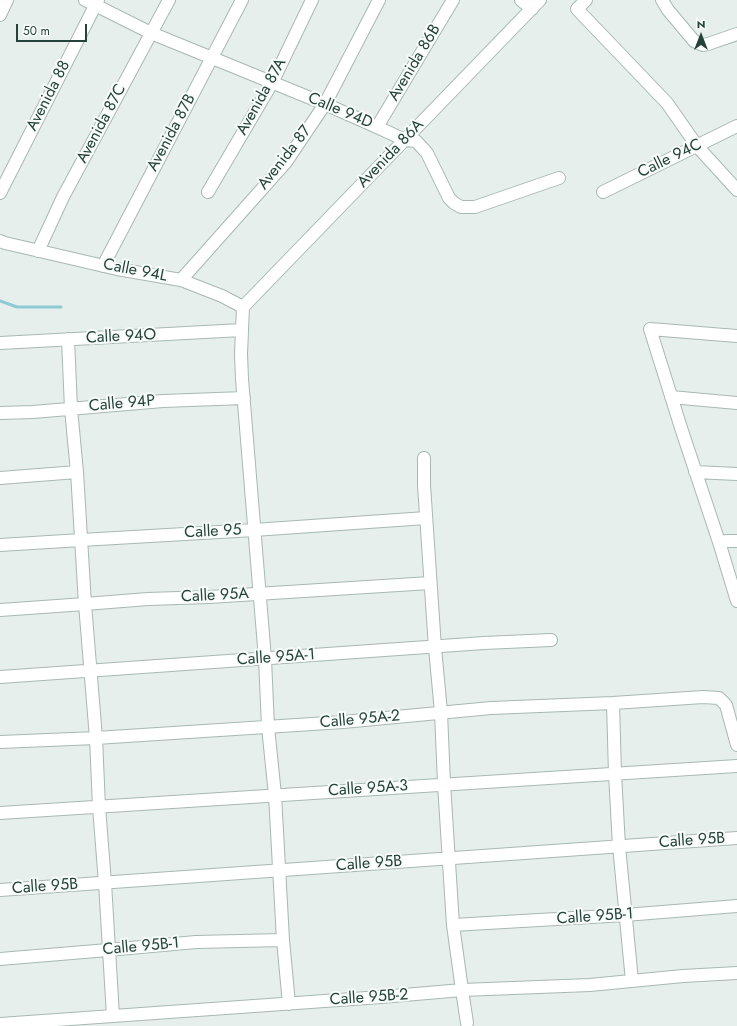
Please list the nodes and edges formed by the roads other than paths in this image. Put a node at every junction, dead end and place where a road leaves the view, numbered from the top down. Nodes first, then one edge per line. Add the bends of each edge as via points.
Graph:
1 (7, 0) edge
2 (169, 0) edge
3 (242, 0) edge
4 (312, 0) edge
5 (379, 0) edge
6 (453, 0) edge
7 (521, 0) edge
8 (586, 0) edge
9 (662, 0) edge
10 (93, 2) edge
11 (536, 4) edge
12 (0, 14) edge
13 (151, 33) junction
14 (737, 34) edge
15 (211, 58) junction
16 (272, 83) junction
17 (325, 104) junction
18 (376, 126) junction
19 (736, 127) edge
20 (405, 140) junction
21 (697, 146) junction
22 (559, 178) dead end
23 (737, 190) edge
24 (208, 192) dead end
25 (603, 192) dead end
26 (0, 193) edge
27 (0, 241) edge
28 (38, 251) junction
29 (103, 266) junction
30 (181, 280) junction
31 (243, 307) junction
32 (242, 330) junction
33 (737, 336) edge
34 (68, 339) junction
35 (0, 343) edge
36 (671, 397) junction
37 (244, 398) junction
38 (737, 403) edge
39 (71, 409) junction
40 (0, 413) edge
41 (424, 458) dead end
42 (77, 472) junction
43 (695, 472) junction
44 (737, 474) edge
45 (0, 478) edge
46 (426, 518) junction
47 (254, 530) junction
48 (82, 540) junction
49 (737, 540) edge
50 (719, 542) junction
51 (0, 546) edge
52 (430, 583) junction
53 (260, 593) junction
54 (737, 601) edge
55 (85, 604) junction
56 (0, 610) edge
57 (552, 640) dead end
58 (435, 648) junction
59 (265, 659) junction
60 (91, 671) junction
61 (0, 677) edge
62 (613, 703) junction
63 (440, 712) junction
64 (268, 727) junction
65 (96, 738) junction
66 (0, 742) edge
67 (737, 745) edge
68 (737, 766) edge
69 (615, 774) junction
70 (444, 784) junction
71 (275, 795) junction
72 (99, 807) junction
73 (0, 813) edge
74 (737, 838) edge
75 (619, 846) junction
76 (449, 858) junction
77 (278, 870) junction
78 (105, 883) junction
79 (0, 890) edge
80 (737, 906) edge
81 (625, 915) junction
82 (453, 925) junction
83 (283, 940) junction
84 (108, 950) junction
85 (0, 959) edge
86 (737, 973) edge
87 (632, 981) junction
88 (462, 990) junction
89 (289, 1004) junction
90 (112, 1016) junction
91 (0, 1024) edge
92 (467, 1024) dead end

1 - 12 street
2 - 13 street, Avenida 87C
3 - 15 street, Avenida 87B
4 - 16 street, Avenida 87A
5 - 17 street, Avenida 87
6 - 18 street, Avenida 86B
7 - 11 street
8 - 21 street via 576,9 667,103
9 - 14 street via 698,43 708,44
10 - 13 street, Calle 94D
10 - 26 street, Avenida 88
11 - 20 street, Avenida 86A
13 - 15 street, Calle 94D
13 - 28 street, Avenida 87C via 63,197
15 - 16 street, Calle 94D
15 - 29 street, Avenida 87B
16 - 17 street, Calle 94D
16 - 24 street, Avenida 87A
17 - 18 street, Calle 94D
17 - 30 street, Avenida 87 via 286,162
18 - 20 street, Calle 94D
19 - 21 street, Calle 94C
20 - 22 street, Calle 94D via 416,141 427,153 449,198 461,207 475,207
20 - 31 street, Avenida 86A
21 - 23 street
21 - 25 street, Calle 94C
27 - 28 street, Calle 94L
28 - 29 street, Calle 94L
29 - 30 street, Calle 94L
30 - 31 street, Calle 94L
31 - 32 street
32 - 34 street, Calle 94O
32 - 37 street
33 - 36 street via 650,330
34 - 35 street, Calle 94O
34 - 39 street
36 - 38 street
36 - 43 street
37 - 39 street, Calle 94P via 163,401
37 - 47 street
39 - 40 street, Calle 94P
39 - 42 street
41 - 46 street
42 - 45 street
42 - 48 street
43 - 44 street
43 - 50 street
46 - 47 street, Calle 95
46 - 52 street
47 - 48 street, Calle 95
47 - 53 street
48 - 51 street, Calle 95
48 - 55 street
49 - 50 street
50 - 54 street
52 - 53 street, Calle 95A
52 - 58 street
53 - 55 street, Calle 95A
53 - 59 street
55 - 56 street, Calle 95A
55 - 60 street
57 - 58 street, Calle 95A-1
58 - 59 street, Calle 95A-1
58 - 63 street
59 - 60 street, Calle 95A-1
59 - 64 street
60 - 61 street, Calle 95A-1
60 - 65 street
62 - 63 street, Calle 95A-2
62 - 67 street, Calle 95A-2 via 720,698 726,705
62 - 69 street
63 - 64 street, Calle 95A-2
63 - 70 street
64 - 65 street, Calle 95A-2
64 - 71 street
65 - 66 street, Calle 95A-2
65 - 72 street
68 - 69 street, Calle 95A-3
69 - 70 street, Calle 95A-3
69 - 75 street
70 - 71 street, Calle 95A-3
70 - 76 street
71 - 72 street, Calle 95A-3
71 - 77 street
72 - 73 street, Calle 95A-3
72 - 78 street
74 - 75 street, Calle 95B
75 - 76 street, Calle 95B
75 - 81 street
76 - 77 street, Calle 95B
76 - 82 street
77 - 78 street, Calle 95B
77 - 83 street
78 - 79 street, Calle 95B
78 - 84 street
80 - 81 street, Calle 95B-1
81 - 82 street, Calle 95B-1
81 - 87 street
82 - 88 street
83 - 84 street, Calle 95B-1 via 196,942
83 - 89 street
84 - 85 street, Calle 95B-1
84 - 90 street
86 - 87 street, Calle 95B-2
87 - 88 street, Calle 95B-2
88 - 89 street, Calle 95B-2
88 - 92 street
89 - 90 street, Calle 95B-2
90 - 91 street, Calle 95B-2

